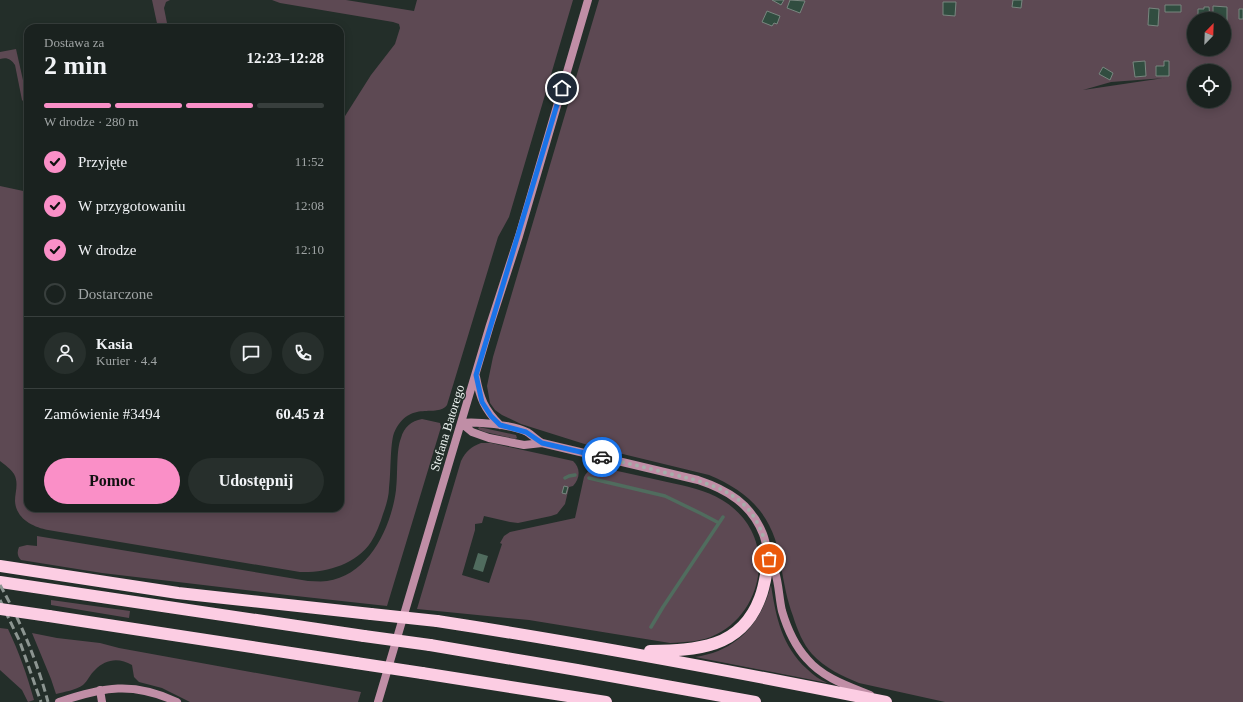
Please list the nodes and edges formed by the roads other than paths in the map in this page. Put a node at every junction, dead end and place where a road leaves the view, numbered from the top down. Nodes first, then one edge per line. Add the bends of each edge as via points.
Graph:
1 (588, 0) edge
2 (476, 375) junction
3 (461, 423) junction
4 (500, 425) junction
5 (542, 443) junction
6 (769, 559) junction
7 (0, 566) edge
8 (0, 582) edge
9 (0, 609) edge
10 (626, 652) junction
11 (100, 690) junction
12 (553, 693) junction
13 (62, 701) edge
14 (102, 702) edge
15 (177, 702) edge
16 (378, 702) edge
17 (569, 702) edge
18 (606, 702) edge
19 (755, 702) edge
20 (886, 702) edge

1 - 2 street, Stefana Batorego
2 - 3 street, Stefana Batorego
2 - 4 street via 482,402
3 - 4 street
3 - 5 street via 472,432 489,438 524,445
3 - 16 street, Stefana Batorego
4 - 5 street via 526,432
5 - 6 street via 718,487 736,498 752,515 763,535
6 - 10 highway via 760,598 752,616 733,634 714,645
6 - 20 street via 775,572 782,612 793,639 808,660 830,678
7 - 10 highway, bridge via 178,592 437,621
8 - 19 highway, bridge via 430,645
9 - 12 highway, bridge
10 - 20 highway
11 - 13 street
11 - 14 street
11 - 15 street via 138,689
12 - 17 highway
12 - 18 highway

